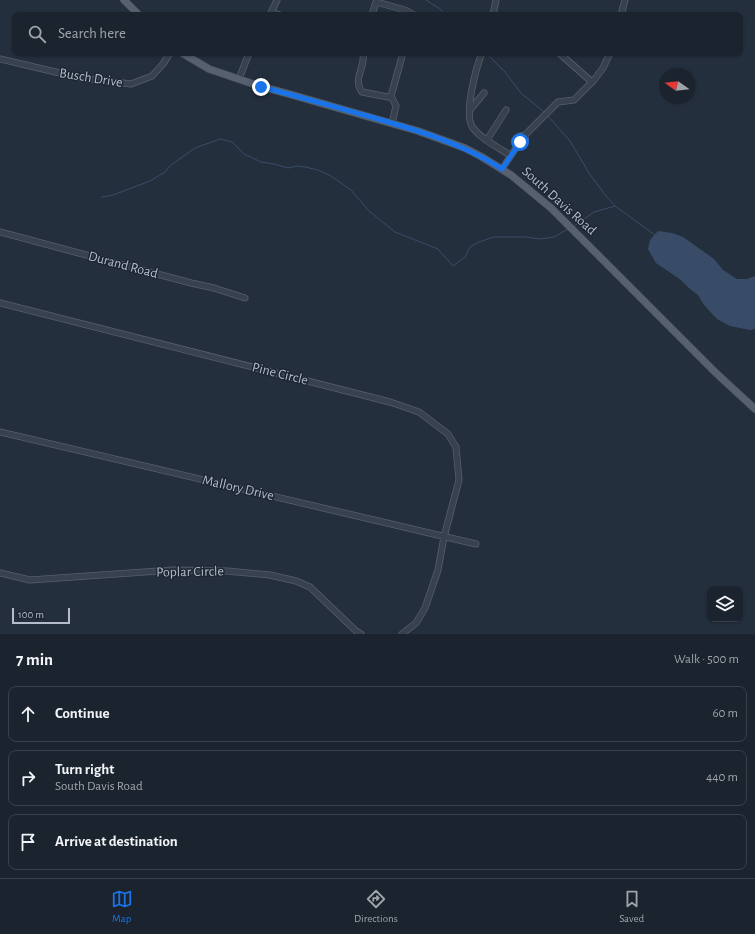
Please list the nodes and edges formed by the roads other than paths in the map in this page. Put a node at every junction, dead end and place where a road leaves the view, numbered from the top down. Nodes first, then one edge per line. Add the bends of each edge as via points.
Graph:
1 (124, 0) edge
2 (278, 0) edge
3 (496, 0) edge
4 (625, 0) edge
5 (136, 12) edge
6 (272, 12) edge
7 (373, 12) edge
8 (409, 12) edge
9 (494, 12) edge
10 (622, 12) edge
11 (168, 56) edge
12 (187, 56) edge
13 (248, 56) edge
14 (364, 56) edge
15 (403, 56) edge
16 (481, 56) edge
17 (562, 56) edge
18 (609, 56) edge
19 (0, 59) edge
20 (239, 79) junction
21 (592, 82) junction
22 (484, 93) dead end
23 (391, 96) junction
24 (470, 110) junction
25 (506, 110) dead end
26 (392, 123) junction
27 (487, 140) junction
28 (510, 155) junction
29 (502, 169) junction
30 (0, 232) edge
31 (246, 298) dead end
32 (0, 303) edge
33 (755, 409) edge
34 (0, 432) edge
35 (444, 537) junction
36 (476, 544) dead end
37 (0, 573) edge
38 (361, 634) edge
39 (402, 634) edge

1 - 5 main road
2 - 6 street
3 - 9 street
4 - 10 street
7 - 8 street via 376,2
11 - 19 street, Busch Drive via 152,76 131,84 81,78
12 - 20 main road, South Davis Road via 209,69
13 - 20 street
14 - 23 street via 358,77 358,86 362,92
15 - 23 street
16 - 24 street via 472,88
17 - 21 street
18 - 21 street via 604,68
20 - 26 main road, South Davis Road
21 - 28 street via 574,100 558,102 524,136 521,135 520,142
22 - 24 street
23 - 26 street via 396,106
24 - 27 street via 472,127
25 - 27 street
26 - 29 main road, South Davis Road via 466,148
27 - 28 street
28 - 29 street
29 - 33 main road, South Davis Road via 551,208
30 - 31 street, Durand Road
32 - 35 street, Pine Circle via 420,412 448,434 456,447 459,480
34 - 35 street, Mallory Drive
35 - 36 street, Mallory Drive
35 - 39 street via 438,570 425,608 416,623
37 - 38 street, Poplar Circle via 30,580 173,570 270,575 310,587

